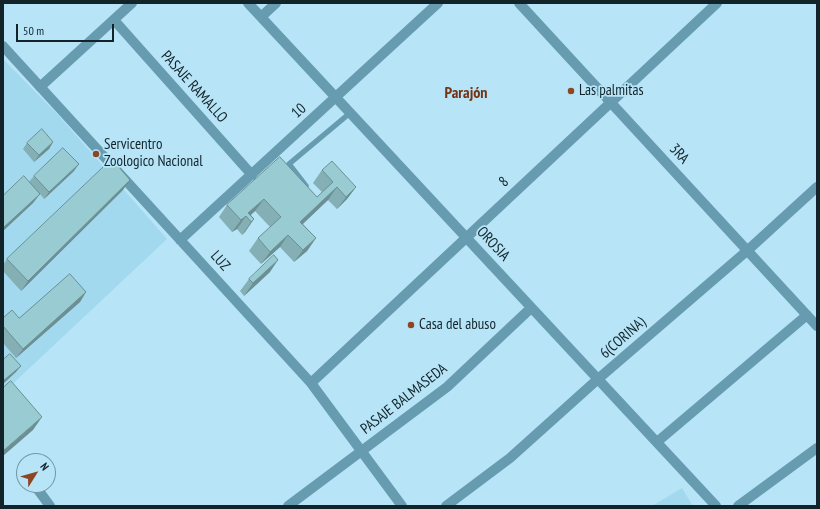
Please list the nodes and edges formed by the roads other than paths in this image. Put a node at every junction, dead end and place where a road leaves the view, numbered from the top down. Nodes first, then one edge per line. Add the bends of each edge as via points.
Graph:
1 (132, 3) edge
2 (248, 3) edge
3 (276, 3) edge
4 (438, 3) edge
5 (520, 3) edge
6 (717, 3) edge
7 (261, 16) junction
8 (114, 20) junction
9 (3, 46) edge
10 (40, 87) junction
11 (336, 97) junction
12 (611, 102) junction
13 (350, 113) junction
14 (252, 175) junction
15 (817, 188) edge
16 (311, 192) edge
17 (466, 238) junction
18 (180, 240) junction
19 (748, 250) junction
20 (531, 308) junction
21 (807, 315) junction
22 (817, 326) edge
23 (598, 379) junction
24 (311, 383) junction
25 (657, 442) junction
26 (817, 448) edge
27 (361, 451) junction
28 (40, 493) edge
29 (50, 506) edge
30 (288, 506) edge
31 (402, 506) edge
32 (446, 506) edge
33 (716, 506) edge
34 (738, 506) edge

1 - 8 street
2 - 7 street, OROSIA
3 - 7 street
4 - 11 street, 10
5 - 12 street, 3RA
6 - 12 street, 8
7 - 11 street, OROSIA
8 - 10 street
8 - 14 street, PASAJE RAMALLO
9 - 10 street, LUZ
10 - 18 street, LUZ
11 - 13 street, OROSIA
11 - 14 street, 10
12 - 17 street, 8
12 - 19 street, 3RA
13 - 16 lane via 289,164
13 - 17 street, OROSIA
14 - 18 street, 10
15 - 19 street, 6(CORINA)
17 - 20 street, OROSIA
17 - 24 street, 8
18 - 24 street, LUZ
19 - 21 street, 3RA
19 - 23 street, 6(CORINA)
20 - 23 street, OROSIA
20 - 27 street, PASAJE BALMASEDA via 447,387
21 - 22 street, 3RA
21 - 25 street
23 - 25 street, OROSIA
23 - 32 street, 6(CORINA) via 510,458
24 - 27 street, LUZ
25 - 33 street, OROSIA
26 - 34 street
27 - 30 street, PASAJE BALMASEDA
27 - 31 street, LUZ
28 - 29 street

